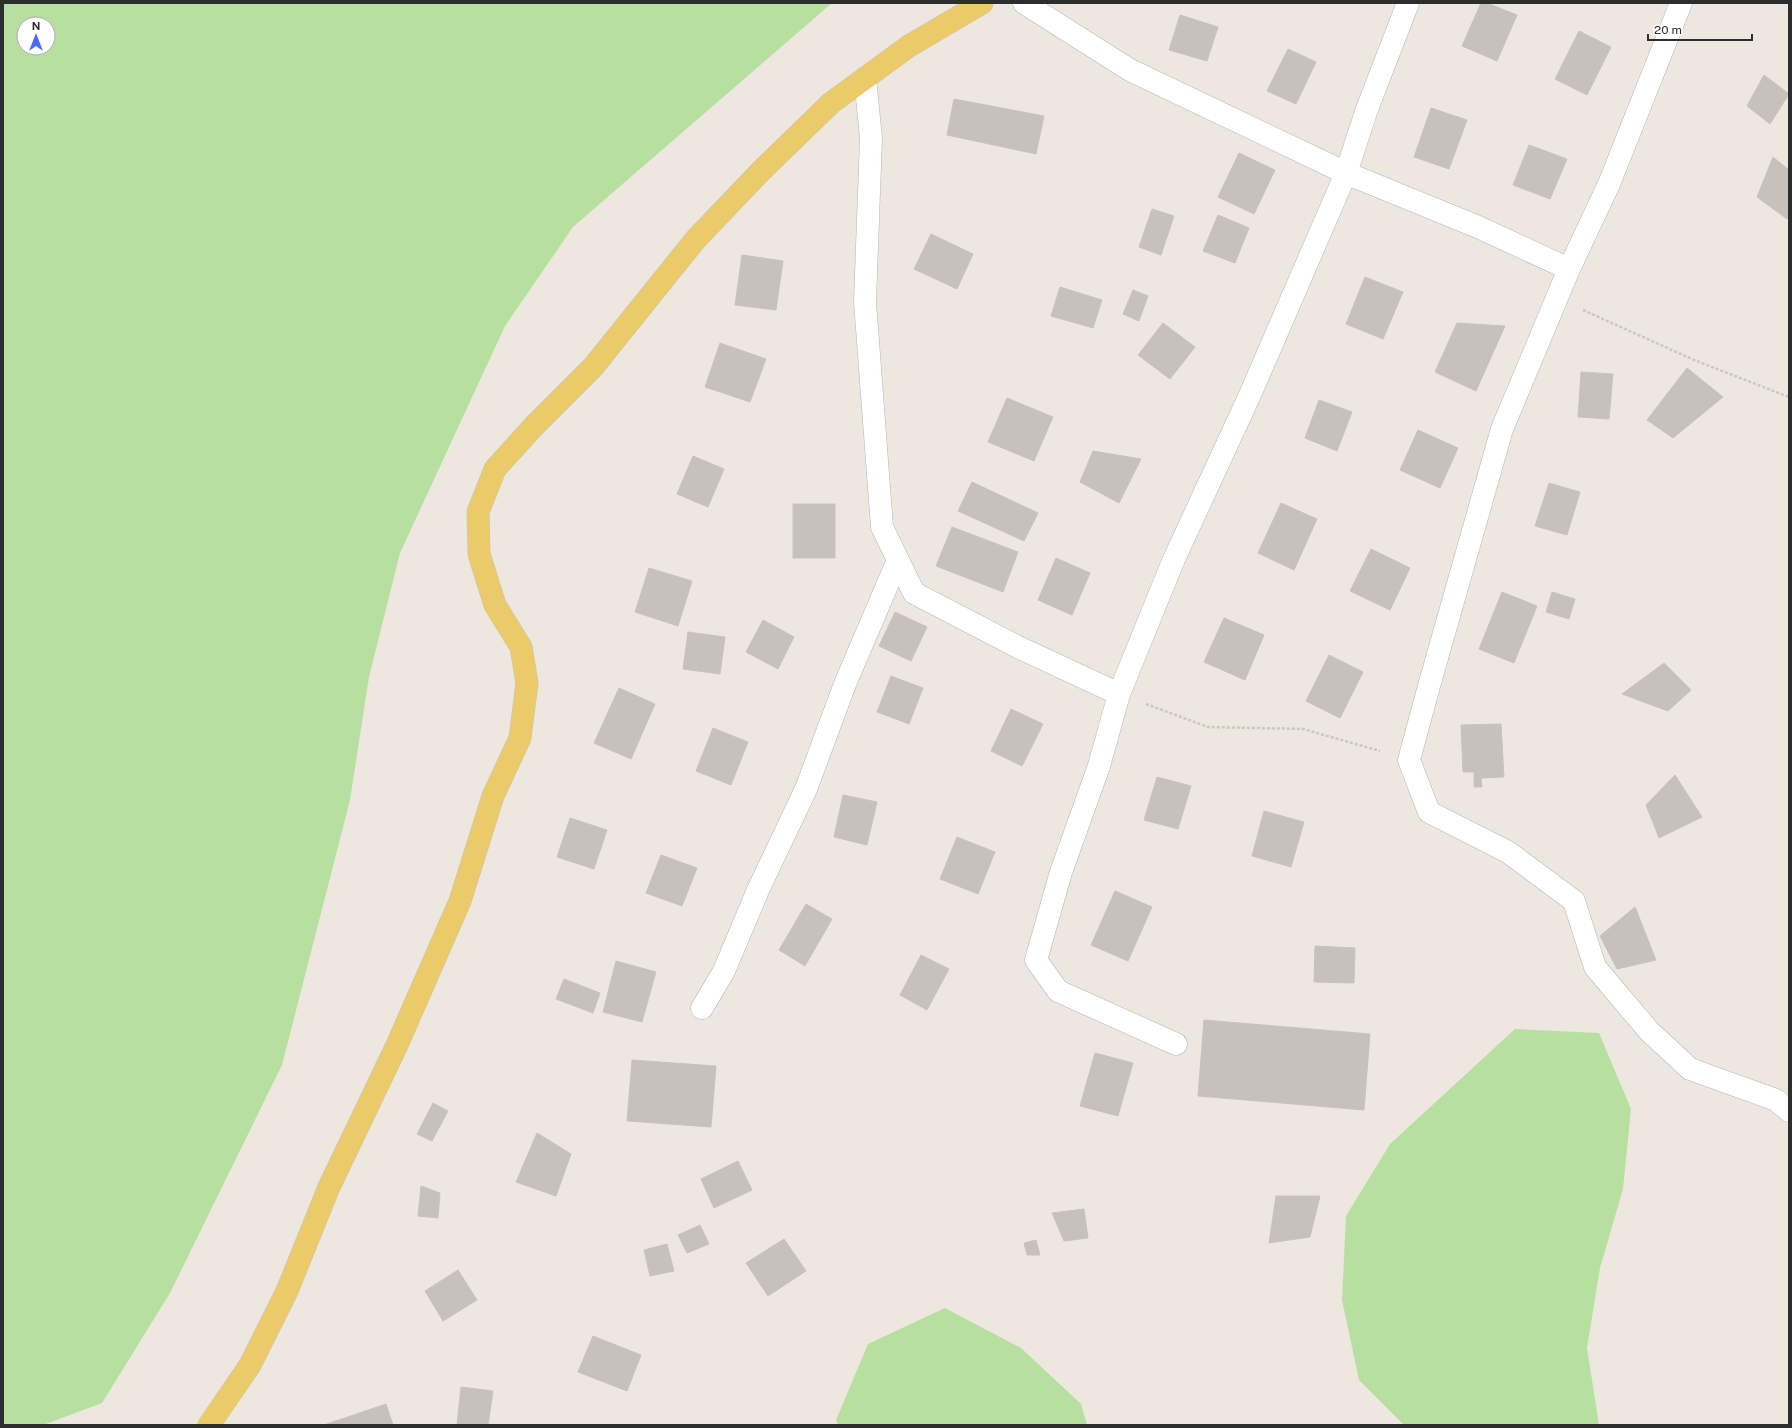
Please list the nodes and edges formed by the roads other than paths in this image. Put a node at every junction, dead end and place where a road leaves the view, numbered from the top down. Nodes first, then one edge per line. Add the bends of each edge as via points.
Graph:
1 (982, 3) edge
2 (1024, 3) edge
3 (1408, 3) edge
4 (1681, 3) edge
5 (865, 78) junction
6 (1346, 173) junction
7 (1569, 269) junction
8 (898, 560) junction
9 (1120, 694) junction
10 (702, 1008) dead end
11 (1176, 1044) dead end
12 (1789, 1111) edge
13 (209, 1425) edge

1 - 5 main road via 909,46
2 - 6 street via 1130,70
3 - 6 street via 1367,109
4 - 7 street via 1609,184
5 - 8 street via 871,138 865,302 882,527
5 - 13 main road via 826,108 696,239 593,367 495,469 478,512 479,554 495,605 521,647 527,683 520,738 493,796 460,900 398,1045 329,1187 287,1291 250,1365
6 - 7 street via 1478,227
6 - 9 street via 1250,397 1174,559
7 - 12 street via 1502,429 1428,686 1410,760 1428,812 1508,852 1574,901 1596,966 1655,1037 1690,1069 1776,1100
8 - 9 street via 914,593 1018,647
8 - 10 street via 845,684 806,789 758,890 724,971
9 - 11 street via 1099,766 1061,872 1036,960 1058,991

